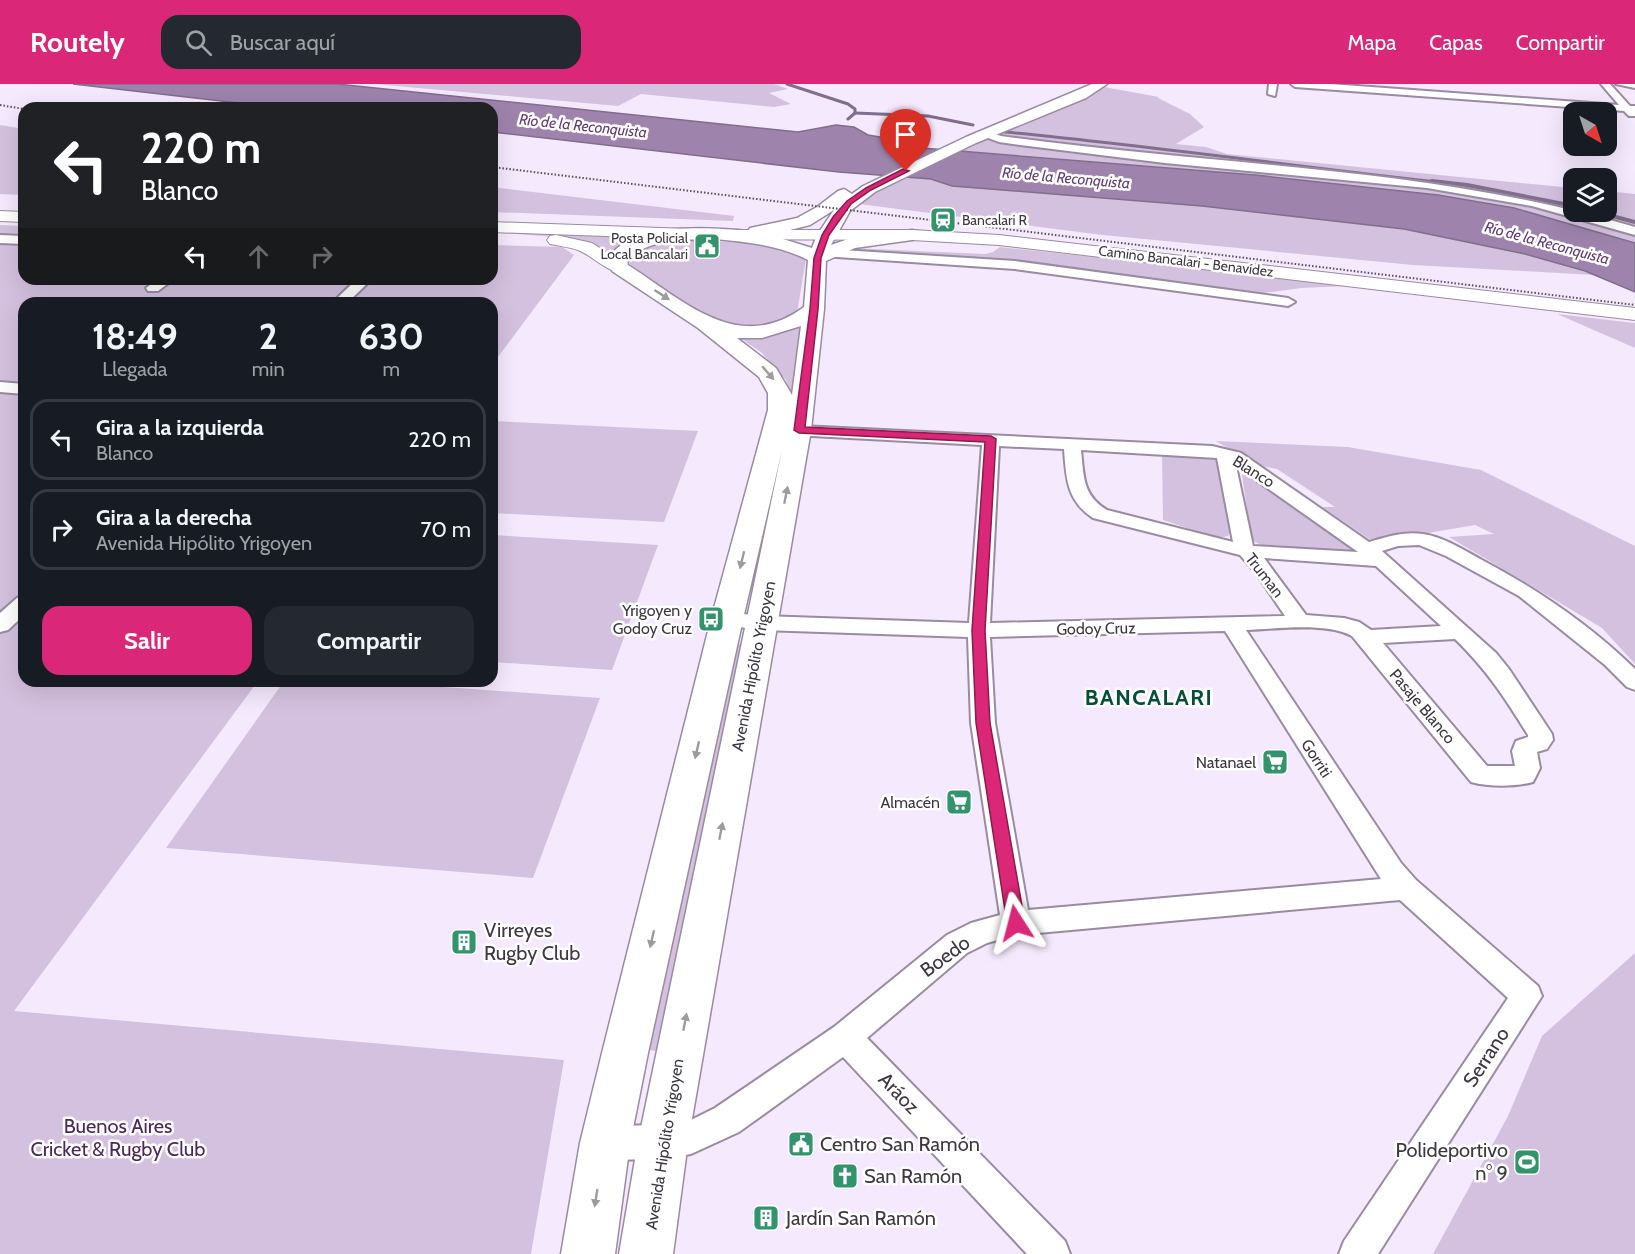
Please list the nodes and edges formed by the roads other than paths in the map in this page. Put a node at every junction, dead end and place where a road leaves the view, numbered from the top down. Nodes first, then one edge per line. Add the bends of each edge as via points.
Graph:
1 (1088, 84) edge
2 (1101, 84) edge
3 (1295, 84) edge
4 (1438, 84) edge
5 (1605, 84) edge
6 (1620, 84) edge
7 (1635, 85) edge
8 (1445, 100) junction
9 (1631, 109) edge
10 (1635, 117) edge
11 (986, 134) junction
12 (948, 146) junction
13 (882, 178) junction
14 (0, 208) edge
15 (18, 209) edge
16 (0, 216) edge
17 (18, 217) edge
18 (835, 219) junction
19 (498, 226) edge
20 (1635, 231) edge
21 (689, 234) junction
22 (498, 235) edge
23 (736, 235) junction
24 (912, 235) junction
25 (0, 239) edge
26 (18, 240) edge
27 (823, 249) junction
28 (619, 267) junction
29 (158, 285) edge
30 (359, 285) edge
31 (153, 288) dead end
32 (346, 297) edge
33 (1288, 302) dead end
34 (814, 309) junction
35 (1635, 314) edge
36 (706, 324) junction
37 (0, 387) edge
38 (18, 388) edge
39 (787, 430) junction
40 (991, 439) junction
41 (1072, 444) junction
42 (1225, 454) junction
43 (1246, 551) junction
44 (1375, 554) junction
45 (18, 608) edge
46 (744, 621) junction
47 (1300, 622) junction
48 (0, 625) edge
49 (1232, 625) junction
50 (979, 630) junction
51 (1461, 632) junction
52 (1366, 637) junction
53 (1635, 682) edge
54 (1480, 775) joint
55 (1406, 888) junction
56 (1016, 923) junction
57 (845, 1037) junction
58 (663, 1142) junction
59 (605, 1143) junction
60 (588, 1254) edge
61 (646, 1254) edge
62 (1052, 1254) edge
63 (1357, 1254) edge

1 - 12 main road
2 - 11 main road
3 - 8 street
4 - 8 street
5 - 9 street
6 - 7 street
8 - 9 street
9 - 10 street
11 - 12 main road
11 - 20 street via 1020,142 1455,190 1576,213
12 - 13 main road, Avenida Hipólito Yrigoyen
13 - 18 main road, Avenida Hipólito Yrigoyen via 849,202
13 - 23 main road, Avenida Hipólito Yrigoyen via 845,193 808,220
14 - 15 main road
16 - 17 main road
18 - 24 main road via 865,229
18 - 27 main road, Avenida Hipólito Yrigoyen
19 - 21 main road
21 - 23 main road
21 - 28 main road via 638,243 622,251
22 - 28 main road via 574,243
23 - 27 main road
24 - 27 main road
24 - 35 main road, Camino Bancalari - Benavídez via 1128,254
25 - 26 street
27 - 33 street via 1015,265
27 - 34 main road, Avenida Hipólito Yrigoyen
28 -> 36 main road, Avenida Hipólito Yrigoyen
29 - 31 street
30 - 32 street
34 - 36 main road via 796,323 772,329 736,330
34 - 39 main road, Avenida Hipólito Yrigoyen
36 -> 39 main road, Avenida Hipólito Yrigoyen via 757,362 775,381
37 - 38 street
39 - 40 street, Blanco
39 - 46 main road, Avenida Hipólito Yrigoyen
40 - 41 street, Blanco
40 - 50 street
41 - 42 street, Blanco
41 - 43 street via 1076,491 1089,508 1114,518
42 - 43 street, Truman
42 - 44 street, Blanco via 1245,462
43 - 44 street
43 - 47 street, Truman
44 - 51 street, Blanco
44 - 53 street via 1397,540 1421,539 1453,552 1526,592
45 - 48 street
46 - 50 street, Godoy Cruz
58 -> 46 main road, Avenida Hipólito Yrigoyen
46 -> 59 main road, Avenida Hipólito Yrigoyen
47 - 49 street, Godoy Cruz
47 - 52 street, Godoy Cruz via 1340,623 1360,630
49 - 50 street, Godoy Cruz
49 - 55 street, Gorriti via 1391,871
50 - 56 street via 983,723
51 - 52 street
51 - 54 street, Blanco via 1502,674 1541,740 1525,747 1523,752 1529,765 1524,775
52 - 54 street, Pasaje Blanco
55 - 56 street, Boedo
55 - 63 street, Serrano via 1527,996
56 - 57 street, Boedo via 981,932 957,944
57 - 58 street, Boedo via 727,1120 691,1137
57 - 62 street, Aráoz
58 - 59 street, Boedo
58 - 61 main road, Avenida Hipólito Yrigoyen
59 -> 60 main road, Avenida Hipólito Yrigoyen

